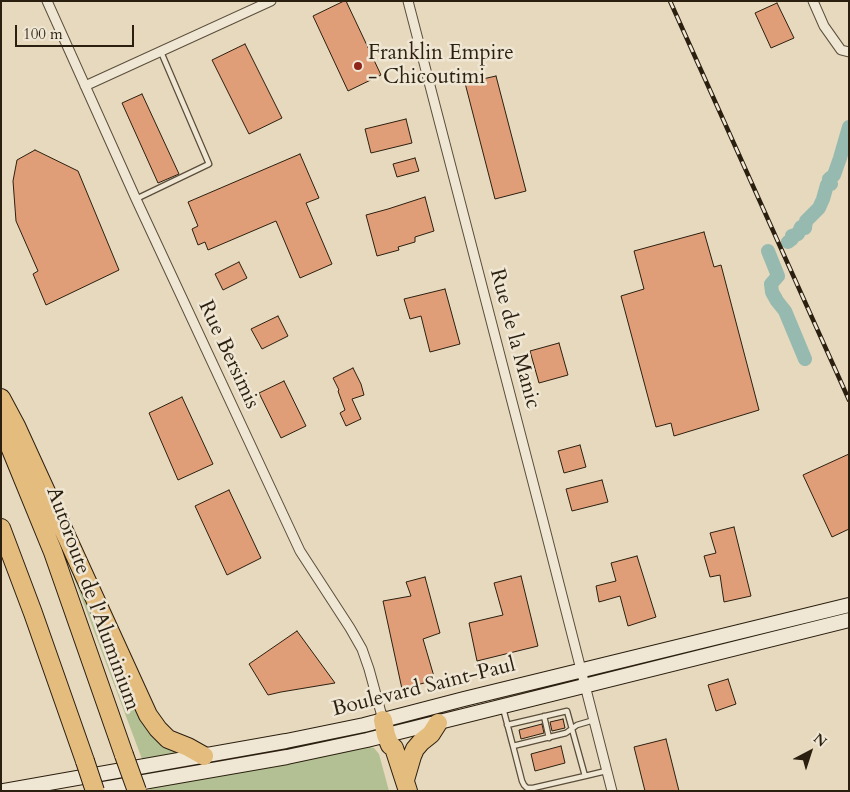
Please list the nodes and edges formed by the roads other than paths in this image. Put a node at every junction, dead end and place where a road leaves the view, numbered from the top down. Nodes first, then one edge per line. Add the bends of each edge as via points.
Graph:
1 (47, 1) edge
2 (271, 1) edge
3 (408, 1) edge
4 (813, 1) edge
5 (161, 52) junction
6 (849, 52) edge
7 (85, 86) junction
8 (136, 199) junction
9 (1, 398) edge
10 (1, 424) edge
11 (1, 528) edge
12 (849, 604) edge
13 (849, 620) edge
14 (581, 670) junction
15 (586, 686) junction
16 (503, 706) junction
17 (544, 716) junction
18 (594, 720) junction
19 (438, 723) junction
20 (507, 725) junction
21 (572, 729) junction
22 (386, 733) junction
23 (550, 738) junction
24 (513, 746) junction
25 (204, 756) junction
26 (607, 771) junction
27 (585, 776) junction
28 (403, 787) edge
29 (4, 791) edge
30 (94, 791) edge
31 (137, 791) edge
32 (612, 791) edge

1 - 7 street, Rue Bersimis
2 - 5 street
3 - 14 street, Rue de la Manic
4 - 6 street via 824,26 841,50
5 - 7 street
5 - 8 lane via 209,164
7 - 8 street, Rue Bersimis
8 - 22 street, Rue Bersimis via 300,551 362,649
9 - 25 highway via 148,715 168,739
10 - 31 highway, Autoroute de l'Aluminium, bridge via 59,568
11 - 30 highway, bridge
12 - 14 main road, Boulevard Saint-Paul
13 - 15 main road, Boulevard Saint-Paul
14 - 15 street, Rue de la Manic
14 - 22 main road, Boulevard Saint-Paul
15 - 16 main road, Boulevard Saint-Paul
15 - 18 street, Rue de la Manic
16 - 19 main road, Boulevard Saint-Paul
16 - 20 lane
17 - 20 lane
17 - 21 lane via 567,711
17 - 23 lane
18 - 21 lane
18 - 26 street, Rue de la Manic
19 - 22 main road, Boulevard Saint-Paul
19 - 28 highway via 415,749
20 - 24 lane
21 - 23 lane
21 - 27 lane
22 - 25 main road, Boulevard Saint-Paul via 303,738
22 - 28 highway via 394,748
22 - 30 main road, Boulevard Saint-Paul via 287,757
23 - 24 lane
24 - 27 lane via 522,781 527,788
25 - 29 main road, Boulevard Saint-Paul
26 - 27 lane
26 - 32 street, Rue de la Manic

